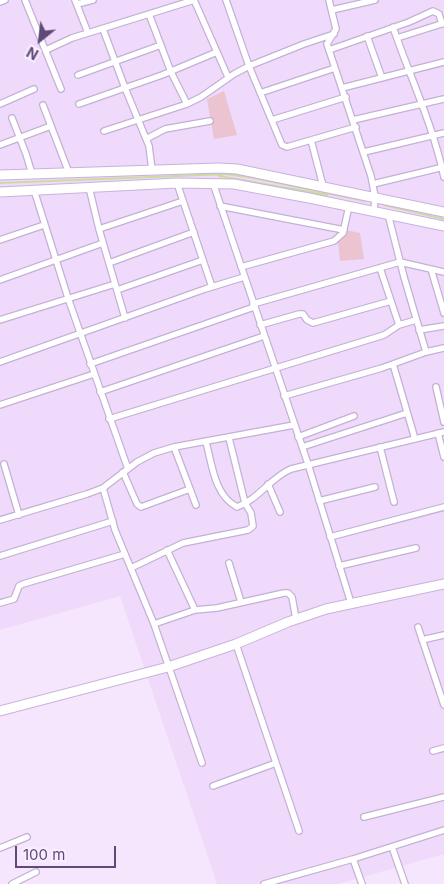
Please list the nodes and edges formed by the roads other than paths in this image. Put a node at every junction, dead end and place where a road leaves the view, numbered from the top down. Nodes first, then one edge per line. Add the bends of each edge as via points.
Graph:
1 (5, 0) edge
2 (25, 0) edge
3 (92, 0) edge
4 (194, 0) edge
5 (226, 0) edge
6 (329, 0) edge
7 (375, 0) edge
8 (0, 2) edge
9 (76, 2) edge
10 (332, 10) junction
11 (149, 14) junction
12 (443, 23) edge
13 (393, 27) junction
14 (103, 28) junction
15 (88, 33) junction
16 (334, 34) junction
17 (367, 36) junction
18 (397, 38) junction
19 (161, 45) junction
20 (46, 50) junction
21 (329, 50) junction
22 (217, 52) junction
23 (444, 62) edge
24 (116, 63) junction
25 (249, 66) junction
26 (335, 68) junction
27 (171, 72) junction
28 (409, 72) junction
29 (78, 75) dead end
30 (228, 77) junction
31 (382, 78) junction
32 (125, 88) junction
33 (342, 88) junction
34 (34, 89) dead end
35 (61, 89) dead end
36 (260, 93) junction
37 (346, 97) junction
38 (444, 99) edge
39 (0, 104) edge
40 (79, 104) dead end
41 (187, 104) junction
42 (43, 105) dead end
43 (423, 105) junction
44 (12, 118) dead end
45 (210, 120) dead end
46 (272, 120) junction
47 (353, 120) junction
48 (138, 121) junction
49 (51, 126) junction
50 (356, 127) junction
51 (104, 131) dead end
52 (444, 133) edge
53 (432, 136) junction
54 (20, 138) junction
55 (146, 139) junction
56 (311, 140) junction
57 (0, 145) edge
58 (364, 152) junction
59 (443, 168) edge
60 (152, 170) junction
61 (69, 173) junction
62 (32, 174) junction
63 (0, 175) edge
64 (444, 176) edge
65 (177, 182) junction
66 (213, 183) junction
67 (373, 184) junction
68 (323, 186) junction
69 (89, 187) junction
70 (34, 190) junction
71 (0, 192) edge
72 (375, 197) junction
73 (184, 201) junction
74 (220, 206) junction
75 (349, 206) junction
76 (374, 211) junction
77 (444, 212) edge
78 (388, 214) junction
79 (44, 224) junction
80 (444, 226) edge
81 (99, 230) junction
82 (344, 230) junction
83 (194, 232) junction
84 (0, 240) edge
85 (103, 243) junction
86 (56, 260) junction
87 (203, 260) junction
88 (400, 262) junction
89 (109, 263) junction
90 (241, 267) junction
91 (380, 268) junction
92 (431, 269) junction
93 (444, 272) edge
94 (244, 277) junction
95 (0, 280) edge
96 (116, 287) junction
97 (212, 287) junction
98 (68, 298) junction
99 (391, 301) junction
100 (254, 306) junction
101 (444, 313) edge
102 (125, 318) junction
103 (0, 320) edge
104 (416, 320) junction
105 (260, 325) junction
106 (399, 325) junction
107 (444, 326) edge
108 (419, 330) junction
109 (80, 334) junction
110 (264, 336) junction
111 (444, 348) edge
112 (426, 352) junction
113 (0, 362) edge
114 (90, 364) junction
115 (392, 364) junction
116 (274, 367) junction
117 (94, 374) junction
118 (436, 387) dead end
119 (100, 392) junction
120 (284, 396) junction
121 (0, 405) edge
122 (407, 413) junction
123 (354, 416) dead end
124 (109, 419) junction
125 (444, 422) edge
126 (294, 425) junction
127 (441, 433) edge
128 (298, 437) junction
129 (229, 438) junction
130 (415, 439) junction
131 (206, 442) junction
132 (174, 447) junction
133 (302, 447) junction
134 (380, 447) junction
135 (444, 457) edge
136 (4, 464) dead end
137 (308, 464) junction
138 (125, 470) junction
139 (268, 484) junction
140 (375, 487) dead end
141 (103, 488) junction
142 (190, 489) junction
143 (319, 501) junction
144 (394, 502) dead end
145 (245, 503) junction
146 (196, 505) dead end
147 (444, 507) edge
148 (280, 512) dead end
149 (19, 515) junction
150 (0, 520) edge
151 (112, 521) junction
152 (330, 537) junction
153 (416, 548) dead end
154 (167, 550) junction
155 (125, 554) junction
156 (0, 556) edge
157 (230, 563) dead end
158 (339, 566) junction
159 (131, 568) junction
160 (444, 584) edge
161 (242, 602) junction
162 (0, 603) edge
163 (351, 603) junction
164 (195, 610) junction
165 (296, 619) junction
166 (154, 624) junction
167 (418, 627) dead end
168 (444, 634) edge
169 (422, 640) junction
170 (236, 644) junction
171 (168, 667) junction
172 (441, 688) edge
173 (444, 705) edge
174 (0, 712) edge
175 (444, 748) edge
176 (433, 751) dead end
177 (202, 763) dead end
178 (276, 763) junction
179 (213, 786) dead end
180 (444, 797) edge
181 (364, 817) dead end
182 (444, 830) edge
183 (299, 831) dead end
184 (27, 837) dead end
185 (392, 847) junction
186 (0, 848) edge
187 (353, 859) junction
188 (36, 872) dead end
189 (12, 884) edge
190 (264, 884) edge
191 (362, 884) edge
192 (405, 884) edge

1 - 8 street
2 - 20 street
3 - 9 street
4 - 11 street
4 - 22 street
5 - 25 street
6 - 10 street
7 - 10 street
9 - 15 street
10 - 16 street via 336,24
11 - 14 street
11 - 19 street
12 - 13 street via 436,11
12 - 18 street
13 - 17 street
13 - 18 street
14 - 15 street
14 - 24 street
15 - 20 street
16 - 21 street via 327,42
16 - 25 street
17 - 21 street
17 - 31 street
18 - 28 street
19 - 24 street
19 - 27 street
20 - 35 street
21 - 26 street
22 - 27 street
22 - 30 street
23 - 28 street
24 - 29 street
24 - 32 street
25 - 30 street
25 - 36 street
26 - 33 street
26 - 36 street
27 - 32 street
27 - 41 street
28 - 31 street
28 - 43 street
30 - 41 street
31 - 33 street
32 - 40 street
32 - 48 street
33 - 37 street
34 - 39 street
36 - 46 street
37 - 46 street
37 - 47 street
38 - 43 street
41 - 48 street
42 - 49 street
43 - 47 street
43 - 53 street
44 - 54 street
45 - 55 street via 165,129
46 - 56 street via 284,147
47 - 50 street
48 - 51 street
48 - 55 street
49 - 54 street
49 - 61 street
50 - 56 street
50 - 58 street
52 - 53 street
53 - 58 street
53 - 59 street
54 - 57 street
54 - 62 street
55 - 60 street
56 - 68 street
58 - 67 street
59 - 64 street
59 - 67 street
60 - 61 street
60 - 68 street via 237,169
61 - 62 street
62 - 63 street
65 - 66 street
65 - 69 street
65 - 73 street
66 - 74 street
66 - 75 street via 253,187
67 - 72 street
68 - 72 street
69 - 70 street
69 - 81 street
70 - 71 street
70 - 79 street
72 - 76 street
72 - 77 street
73 - 81 street
73 - 83 street
74 - 82 street
74 - 90 street
75 - 76 street
75 - 82 street
76 - 78 street
78 - 80 street
78 - 88 street
79 - 84 street
79 - 86 street
81 - 85 street
82 - 90 street via 334,241
83 - 87 street
83 - 89 street
85 - 86 street
85 - 89 street
86 - 95 street
86 - 98 street
87 - 96 street
87 - 97 street
88 - 91 street
88 - 92 street
88 - 104 street
89 - 96 street
90 - 94 street
91 - 99 street
91 - 100 street
92 - 93 street
92 - 101 street
94 - 97 street
94 - 100 street
96 - 98 street
96 - 102 street
97 - 102 street
98 - 103 street
98 - 109 street
99 - 105 street via 312,323 299,314
99 - 106 street
100 - 105 street
100 - 114 street
102 - 109 street
104 - 106 street
104 - 108 street
105 - 110 street
106 - 116 street via 384,335
107 - 108 street
108 - 112 street
109 - 113 street
109 - 114 street
110 - 116 street
110 - 119 street
111 - 112 street
112 - 115 street
114 - 117 street
115 - 120 street
115 - 122 street
116 - 120 street
116 - 124 street
117 - 119 street
117 - 121 street
118 - 125 street
119 - 124 street
120 - 126 street
122 - 130 street
122 - 133 street
123 - 128 street
124 - 138 street
126 - 128 street
126 - 129 street
127 - 130 street
127 - 135 street
128 - 133 street
129 - 131 street
129 - 145 street
130 - 134 street
131 - 132 street
131 - 145 street via 222,496 234,506
132 - 138 street via 154,453
132 - 142 street
133 - 137 street
134 - 137 street
134 - 144 street
136 - 149 street
137 - 139 street via 282,473
137 - 143 street
138 - 141 street
138 - 142 street via 141,507
139 - 145 street
139 - 148 street
140 - 143 street
141 - 149 street
141 - 151 street
142 - 146 street
143 - 152 street
145 - 154 street via 254,522 248,530 183,543
147 - 152 street
149 - 150 street
151 - 155 street
151 - 156 street
152 - 158 street
153 - 158 street
154 - 159 street
154 - 164 street
155 - 159 street
155 - 162 street via 24,584 19,586 14,598
157 - 161 street
158 - 163 street
159 - 166 street
160 - 163 street
161 - 164 street
161 - 165 street via 288,593 292,596
163 - 165 street
164 - 166 street
165 - 170 street
166 - 171 street
167 - 169 street
168 - 169 street
169 - 172 street
170 - 171 street
170 - 178 street
171 - 174 street
171 - 177 street
172 - 173 street
175 - 176 street
178 - 179 street
178 - 183 street
180 - 181 street
182 - 185 street
184 - 186 street
185 - 187 street
185 - 192 street
187 - 190 street
187 - 191 street
188 - 189 street

